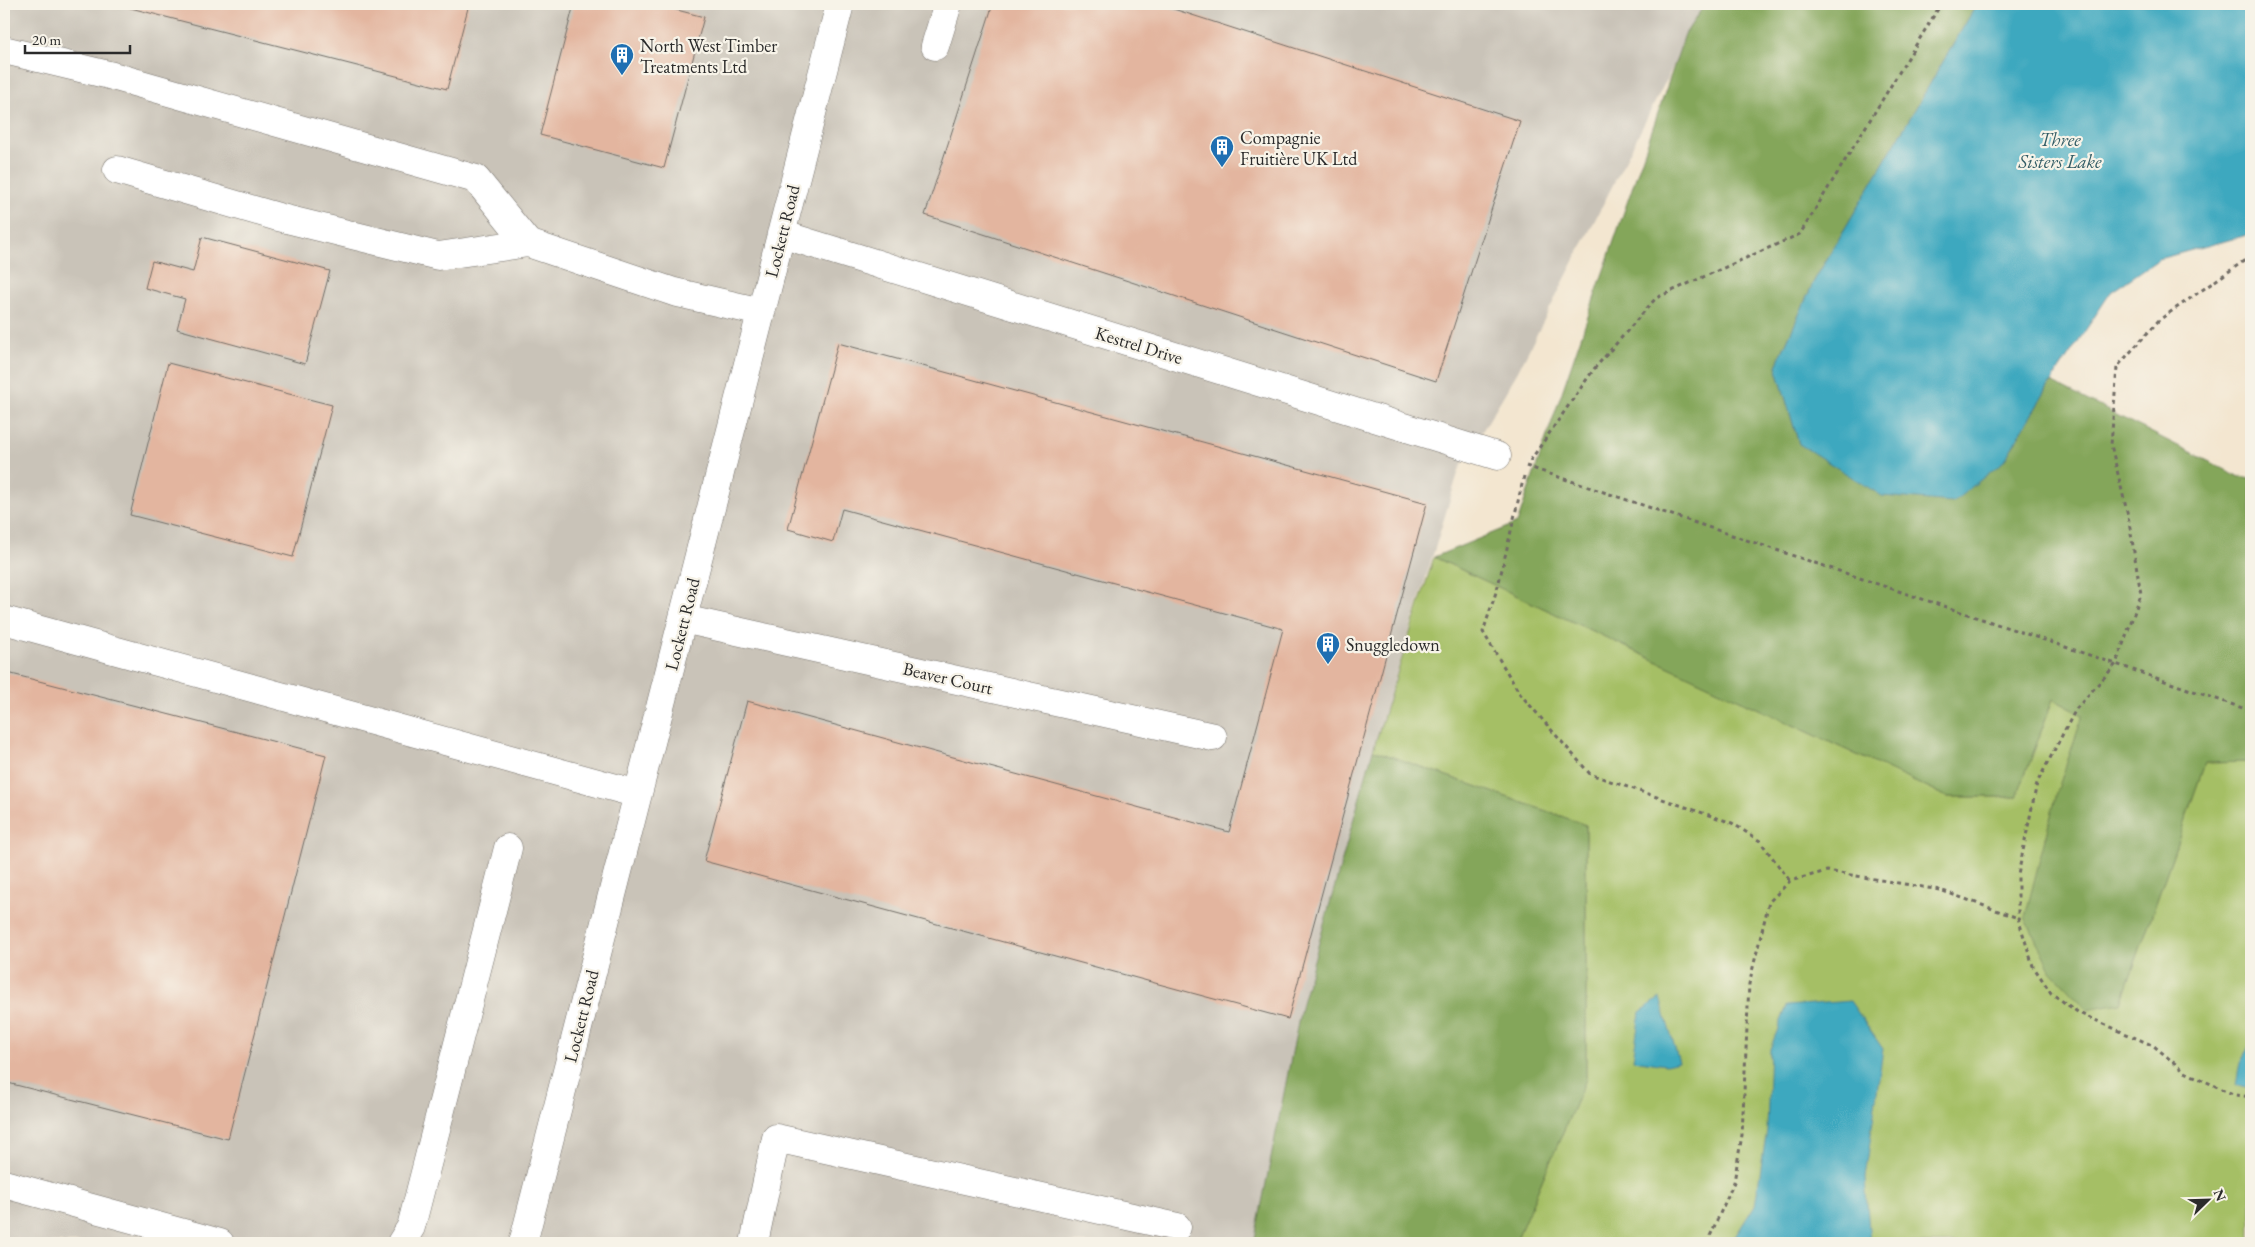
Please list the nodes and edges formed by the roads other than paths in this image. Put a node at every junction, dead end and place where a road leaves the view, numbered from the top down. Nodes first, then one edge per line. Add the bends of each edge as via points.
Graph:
1 (840, 4) edge
2 (948, 4) edge
3 (934, 46) dead end
4 (4, 50) edge
5 (117, 170) dead end
6 (781, 234) junction
7 (528, 243) junction
8 (761, 312) junction
9 (1497, 456) road end
10 (683, 619) junction
11 (4, 620) edge
12 (1213, 737) dead end
13 (638, 794) junction
14 (508, 848) dead end
15 (4, 1184) edge
16 (1177, 1226) dead end
17 (220, 1243) edge
18 (400, 1243) edge
19 (523, 1243) edge
20 (754, 1243) edge

1 - 6 street, Lockett Road
2 - 3 street
4 - 7 street via 109,76 476,179
5 - 7 street via 278,217 438,256
6 - 8 street, Lockett Road
6 - 9 street, Kestrel Drive
7 - 8 street via 674,292
8 - 10 street, Lockett Road
10 - 12 street, Beaver Court
10 - 13 street, Lockett Road
11 - 13 street
13 - 19 street, Lockett Road
14 - 18 street via 411,1226
15 - 17 street
16 - 20 street via 776,1138

